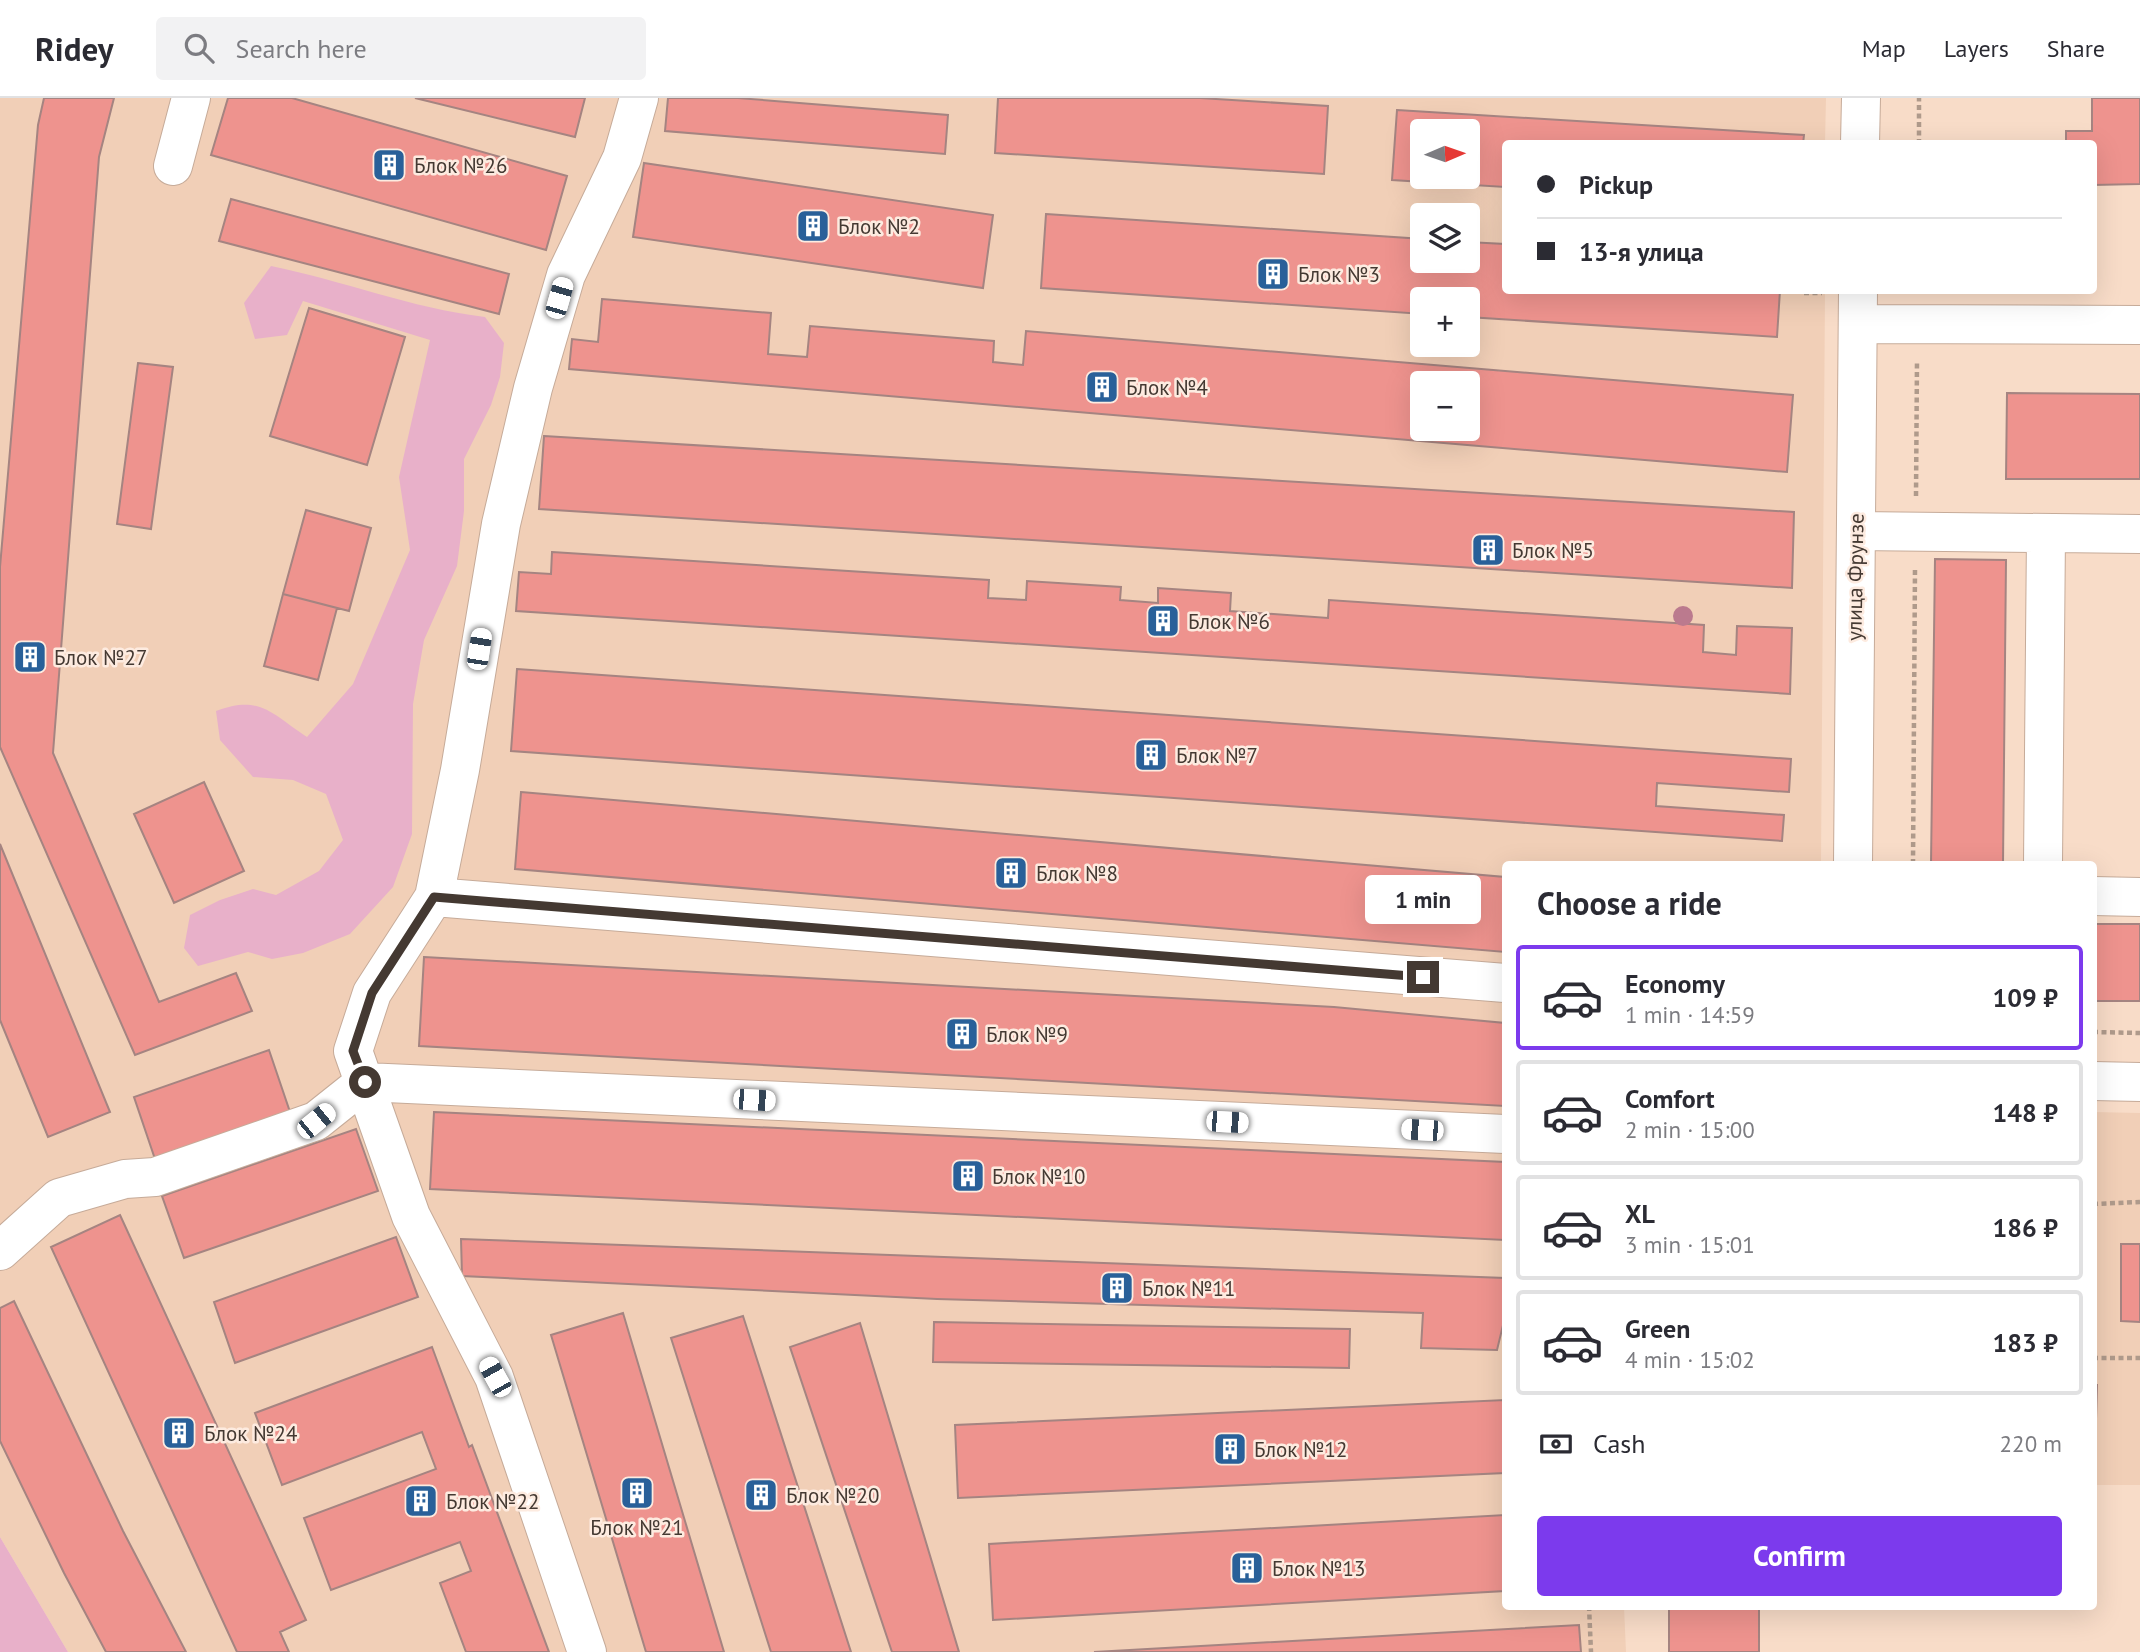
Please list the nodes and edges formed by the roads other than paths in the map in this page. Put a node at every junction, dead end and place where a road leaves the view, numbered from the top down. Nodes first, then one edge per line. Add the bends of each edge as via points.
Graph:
1 (191, 98) edge
2 (639, 98) edge
3 (1861, 98) edge
4 (1860, 140) edge
5 (173, 166) dead end
6 (1858, 307) edge
7 (2140, 325) edge
8 (1856, 531) junction
9 (2046, 533) junction
10 (2140, 534) edge
11 (1853, 861) edge
12 (2043, 861) edge
13 (434, 897) junction
14 (2097, 897) edge
15 (2140, 897) edge
16 (1502, 983) edge
17 (2097, 1081) edge
18 (365, 1082) junction
19 (2140, 1082) edge
20 (1502, 1134) edge
21 (0, 1251) edge
22 (587, 1652) edge

1 - 5 street
2 - 13 street via 622,158 566,275 533,388 501,524
3 - 4 street
6 - 7 street via 1917,325
6 - 8 street, улица Фрунзе
8 - 9 street
8 - 11 street, улица Фрунзе
9 - 10 street
9 - 12 street
13 - 16 street
13 - 18 street via 372,993 353,1051
14 - 15 street
17 - 19 street
18 - 20 street
18 - 21 street via 316,1121 155,1177 125,1179 59,1198
18 - 22 street via 411,1216 495,1377

